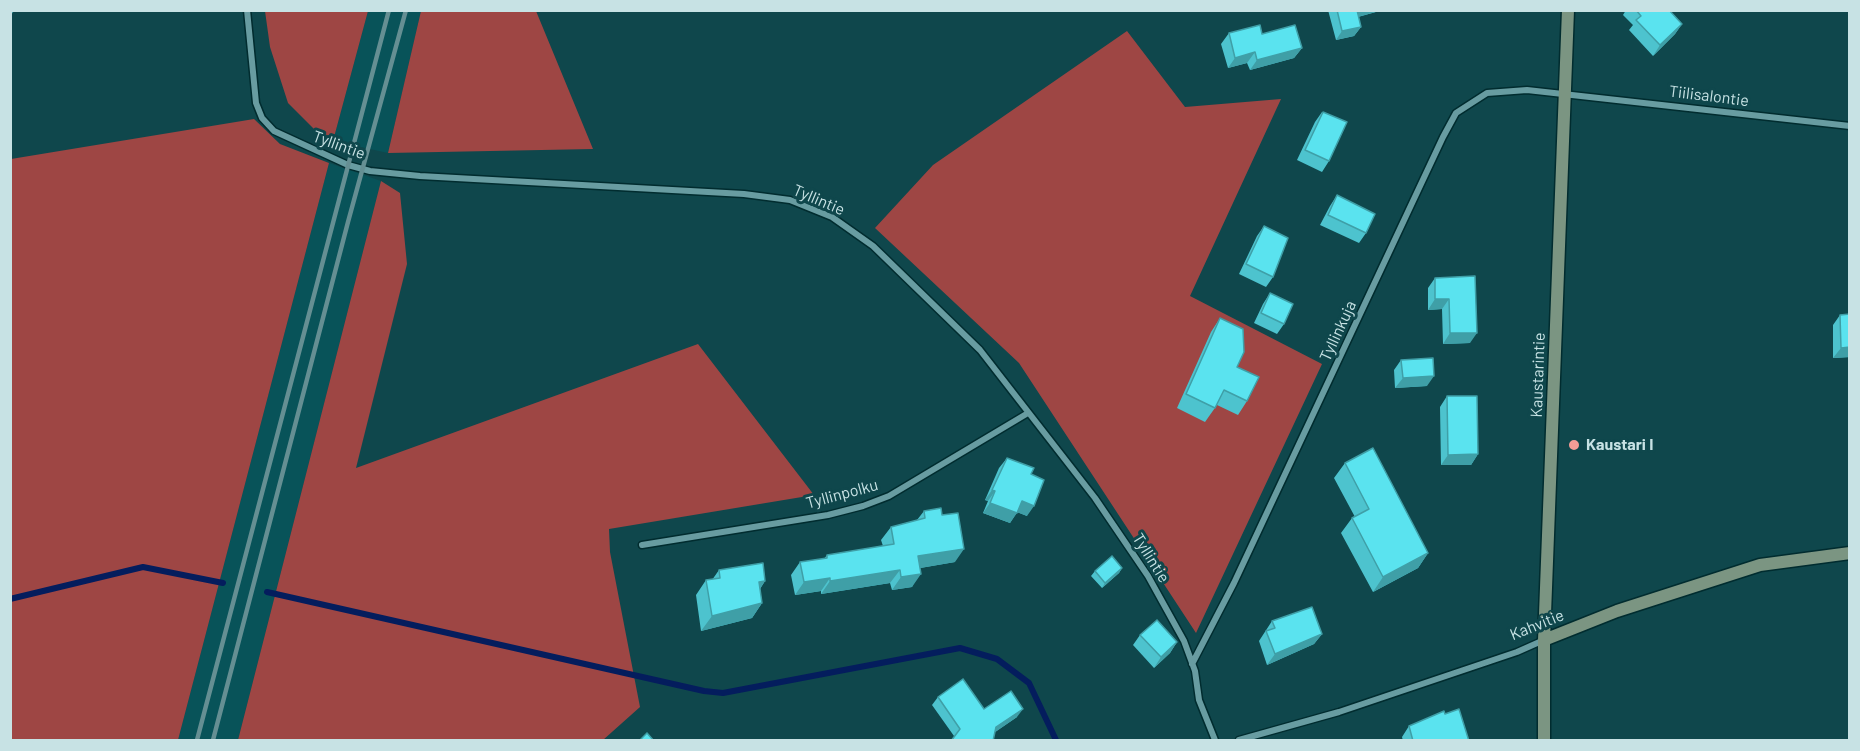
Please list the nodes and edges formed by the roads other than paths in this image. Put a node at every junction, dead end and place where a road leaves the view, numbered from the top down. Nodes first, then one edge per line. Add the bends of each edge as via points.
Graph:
1 (247, 10) edge
2 (1569, 10) edge
3 (1566, 92) junction
4 (1850, 126) edge
5 (1028, 413) junction
6 (642, 545) dead end
7 (1850, 554) edge
8 (1544, 640) junction
9 (1192, 664) junction
10 (1215, 741) edge
11 (1239, 741) edge
12 (1544, 741) edge

1 - 5 street, Tyllintie via 256,104 274,131 299,145 370,171 790,200 832,217 873,246 980,350
2 - 3 street, Kaustarintie
3 - 4 street, Tiilisalontie
3 - 8 street, Kaustarintie
3 - 9 street, Tyllinkuja via 1486,93 1456,113
5 - 6 street, Tyllinpolku via 889,496 863,506
5 - 9 street, Tyllintie via 1095,498 1148,576 1184,641
7 - 8 street, Kahvitie via 1760,565 1617,611
8 - 11 street, Kahvitie via 1339,712
8 - 12 street, Kaustarintie
9 - 10 street, Tyllintie via 1199,700

